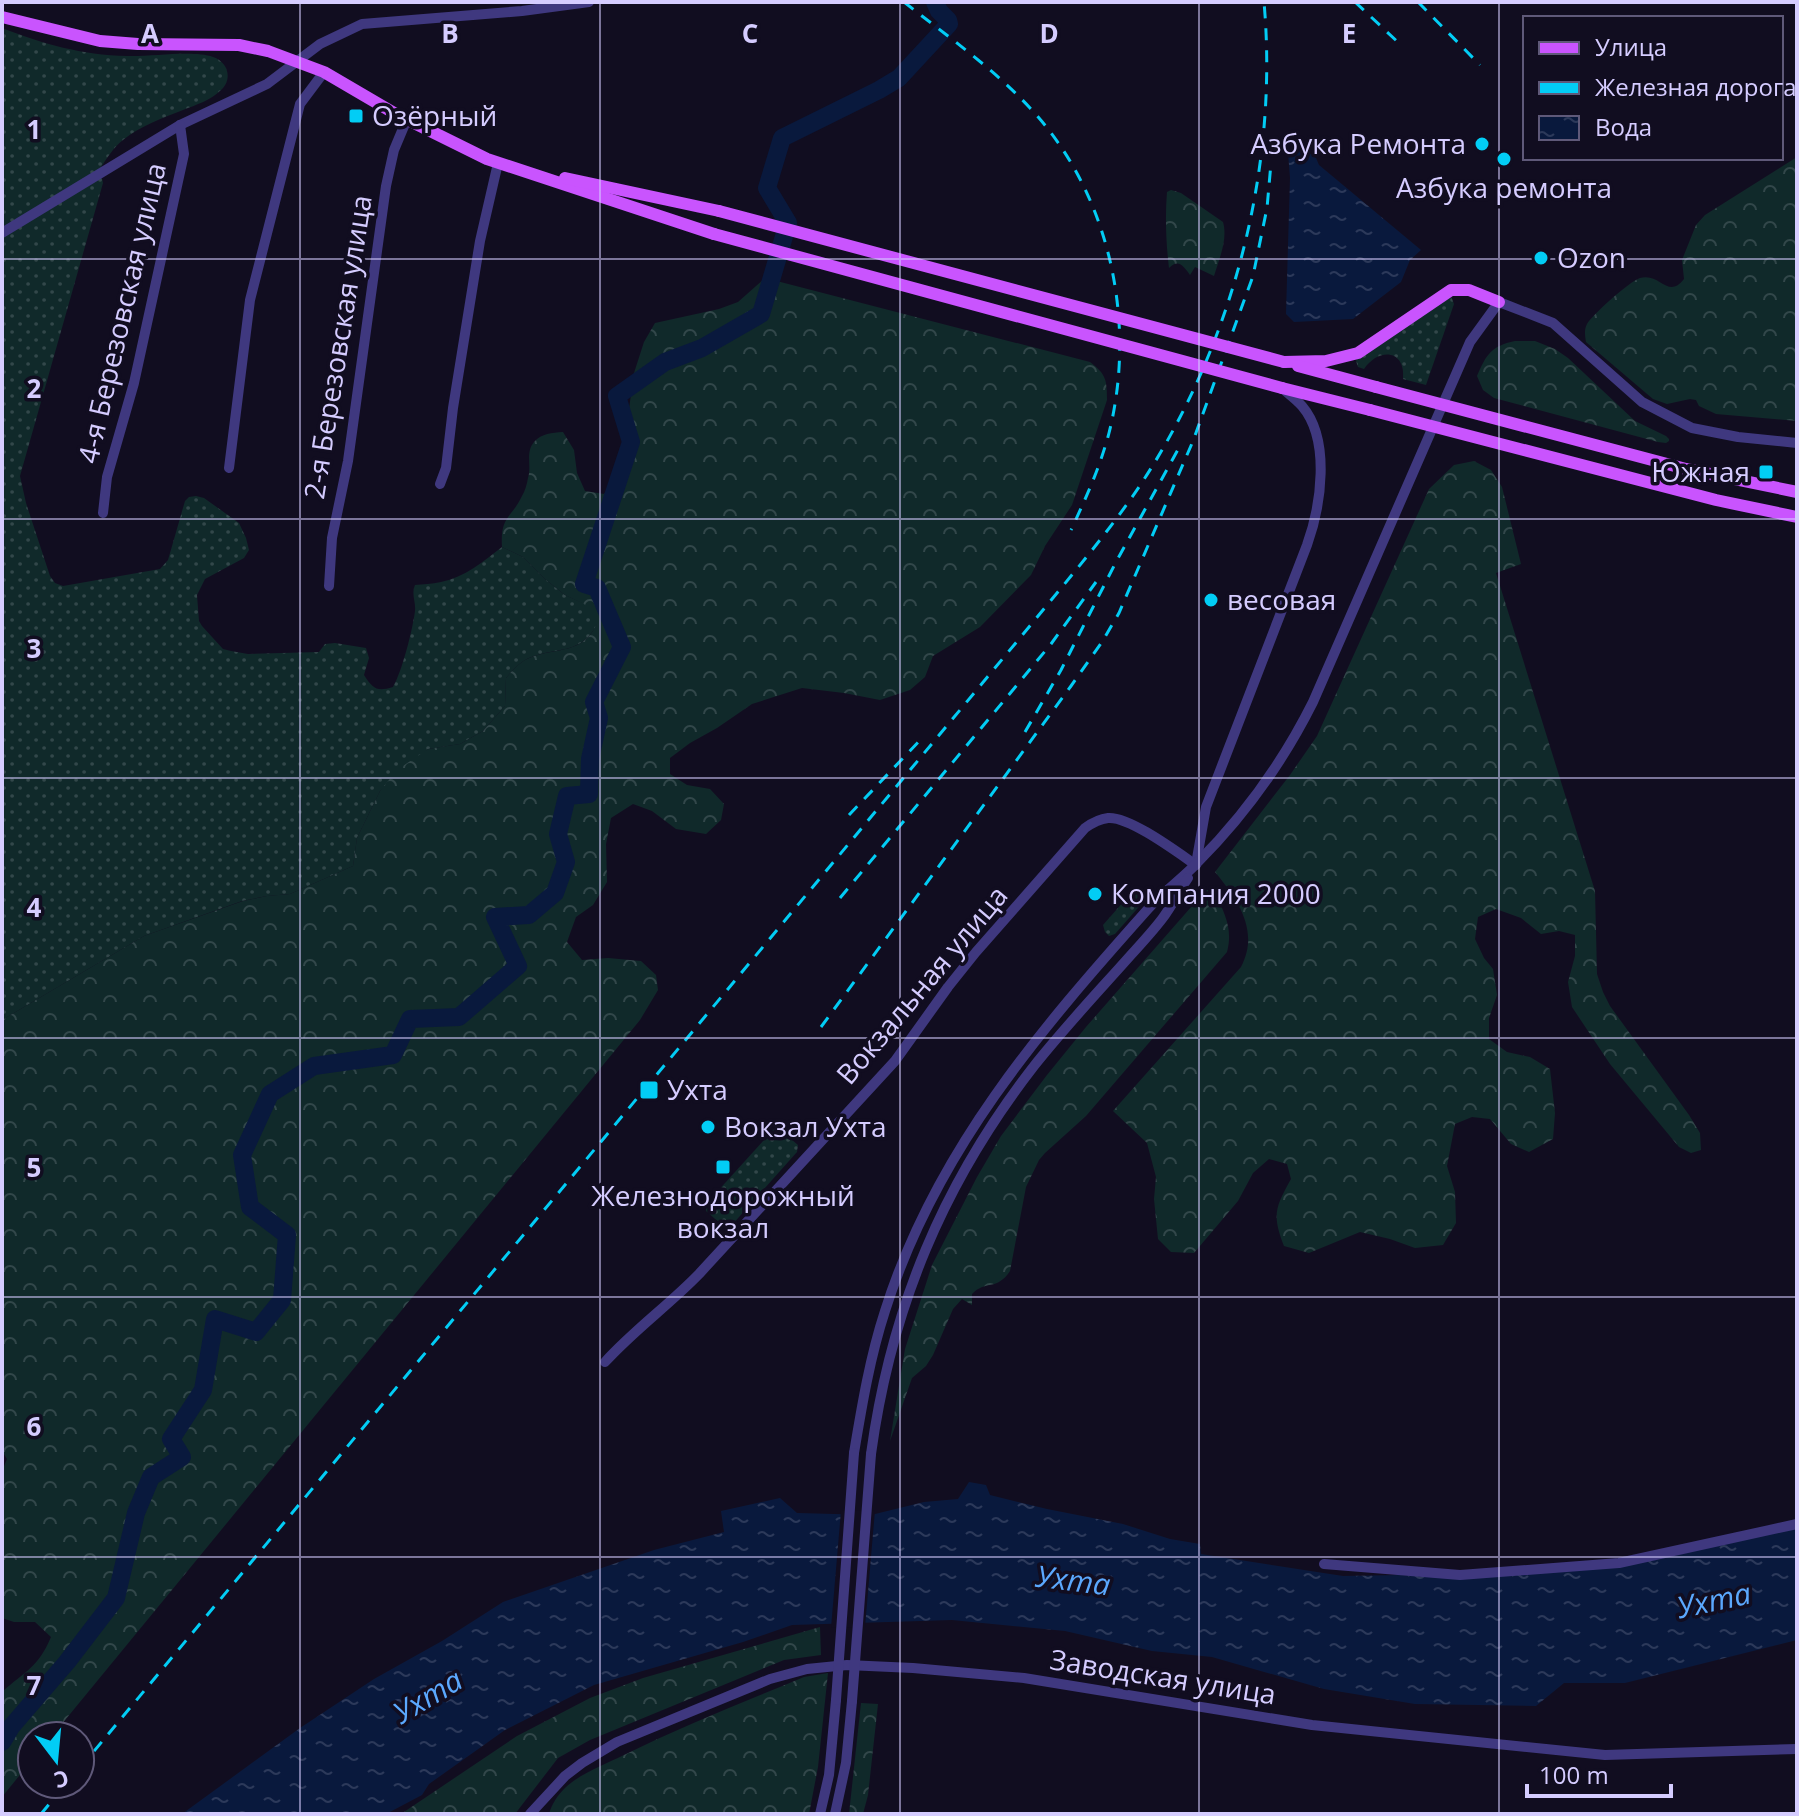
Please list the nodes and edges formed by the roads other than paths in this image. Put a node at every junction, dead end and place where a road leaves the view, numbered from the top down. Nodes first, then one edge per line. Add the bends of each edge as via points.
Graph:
1 (511, 2) edge
2 (589, 2) edge
3 (522, 11) junction
4 (2, 17) edge
5 (297, 61) junction
6 (324, 72) junction
7 (407, 119) junction
8 (180, 125) junction
9 (498, 163) junction
10 (2, 233) edge
11 (1499, 302) junction
12 (1284, 362) junction
13 (1282, 388) junction
14 (1797, 443) edge
15 (229, 468) dead end
16 (440, 484) dead end
17 (1797, 492) edge
18 (103, 513) dead end
19 (1797, 517) edge
20 (329, 586) dead end
21 (1196, 865) junction
22 (605, 1362) dead end
23 (1797, 1524) edge
24 (1324, 1564) dead end
25 (1797, 1749) edge
26 (551, 1790) junction
27 (530, 1814) edge
28 (540, 1814) edge
29 (820, 1814) edge
30 (835, 1814) edge

1 - 3 street
2 - 3 street
3 - 5 street via 362,24
4 - 5 main road via 100,41 239,45
5 - 6 main road
5 - 8 street via 267,84
6 - 7 main road
6 - 15 street via 300,104 250,300
7 - 9 main road
7 - 20 street, 2-я Березовская улица via 386,186
8 - 10 street
8 - 18 street, 4-я Березовская улица via 184,154 134,383 107,477
9 - 12 main road, bridge via 719,211
9 - 13 main road, bridge via 714,234
9 - 16 street
11 - 12 main road via 1469,290 1451,290 1358,353 1326,361
11 - 14 street via 1553,323 1642,402 1692,428
11 - 21 street via 1470,342 1299,729 1254,798
12 - 17 main road, bridge via 1686,469
13 - 19 main road, bridge
13 - 21 street via 1301,405 1314,430 1320,479 1314,527 1206,807
21 - 22 street, Вокзальная улица via 1124,821 1093,822 976,952 895,1061 685,1289
21 - 29 street, bridge via 1151,906 1022,1056 943,1176 912,1240 885,1309 854,1453 829,1775
21 - 30 street, bridge via 1162,919 1035,1065 994,1122 957,1183 902,1311 871,1454 852,1701
23 - 24 street via 1619,1563 1460,1575
25 - 26 street, Заводская улица via 1605,1755 1312,1725 1024,1678 847,1665 770,1679 617,1742
26 - 27 street, Заводская улица
26 - 28 street

